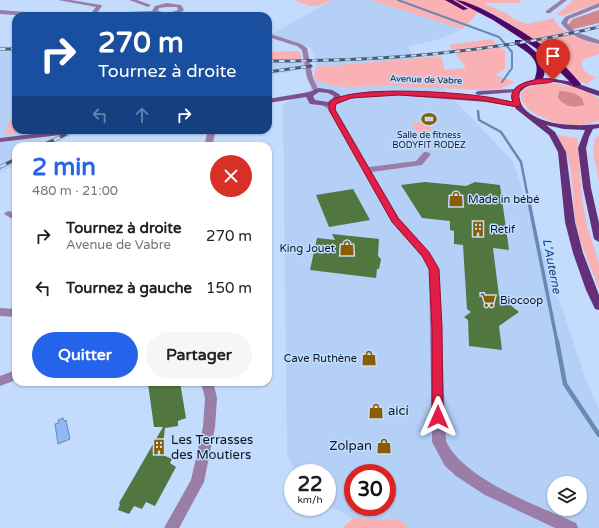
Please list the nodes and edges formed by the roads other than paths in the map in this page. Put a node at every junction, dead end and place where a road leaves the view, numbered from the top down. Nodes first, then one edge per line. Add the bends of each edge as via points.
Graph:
1 (61, 0) edge
2 (132, 0) edge
3 (448, 0) edge
4 (458, 0) edge
5 (564, 0) edge
6 (142, 2) edge
7 (148, 5) junction
8 (163, 5) junction
9 (599, 5) edge
10 (156, 11) junction
11 (0, 12) edge
12 (95, 12) edge
13 (151, 12) edge
14 (161, 12) edge
15 (181, 12) edge
16 (548, 12) dead end
17 (12, 13) edge
18 (272, 36) edge
19 (599, 42) edge
20 (538, 81) junction
21 (313, 83) junction
22 (577, 84) junction
23 (327, 90) junction
24 (516, 91) junction
25 (599, 94) edge
26 (312, 95) junction
27 (272, 100) edge
28 (332, 102) junction
29 (517, 105) junction
30 (532, 117) junction
31 (599, 126) edge
32 (590, 128) junction
33 (48, 134) edge
34 (39, 135) junction
35 (0, 137) edge
36 (0, 140) edge
37 (427, 154) dead end
38 (366, 170) junction
39 (599, 239) edge
40 (599, 306) edge
41 (0, 312) edge
42 (12, 313) edge
43 (12, 376) edge
44 (0, 381) edge
45 (208, 386) edge
46 (171, 528) edge
47 (571, 528) edge

1 - 12 street via 99,6
2 - 6 street
3 - 20 highway via 488,22 531,51 542,68
4 - 22 highway via 540,47
5 - 16 street
6 - 7 street
7 - 8 street
7 - 10 street
8 - 10 street
8 - 15 street via 179,6
9 - 19 street via 567,18 564,23 578,35
10 - 13 street
10 - 14 street
11 - 17 street
18 - 21 street via 305,49
20 - 22 main road via 553,80
20 - 24 main road via 522,86
21 - 23 street
21 - 26 street
22 - 25 main road
23 - 26 main road
23 - 28 main road
24 - 28 main road, Avenue de Vabre via 477,93 381,89 348,91
24 - 29 main road via 514,98
26 - 27 main road
26 - 28 main road via 317,103
28 - 29 main road, Avenue de Vabre via 350,96 399,93 480,98
28 - 38 street
29 - 30 main road
30 - 32 main road via 560,127
30 - 40 main road via 552,134 562,152 570,222 578,253
31 - 32 main road
32 - 39 main road via 582,148 588,195
33 - 34 main road
34 - 35 main road
34 - 36 main road
37 - 38 street via 419,163
38 - 47 street via 395,220 426,254 434,269 439,442 448,459 464,474 492,490
41 - 42 street
43 - 44 street
45 - 46 street via 211,398 209,427 197,482

